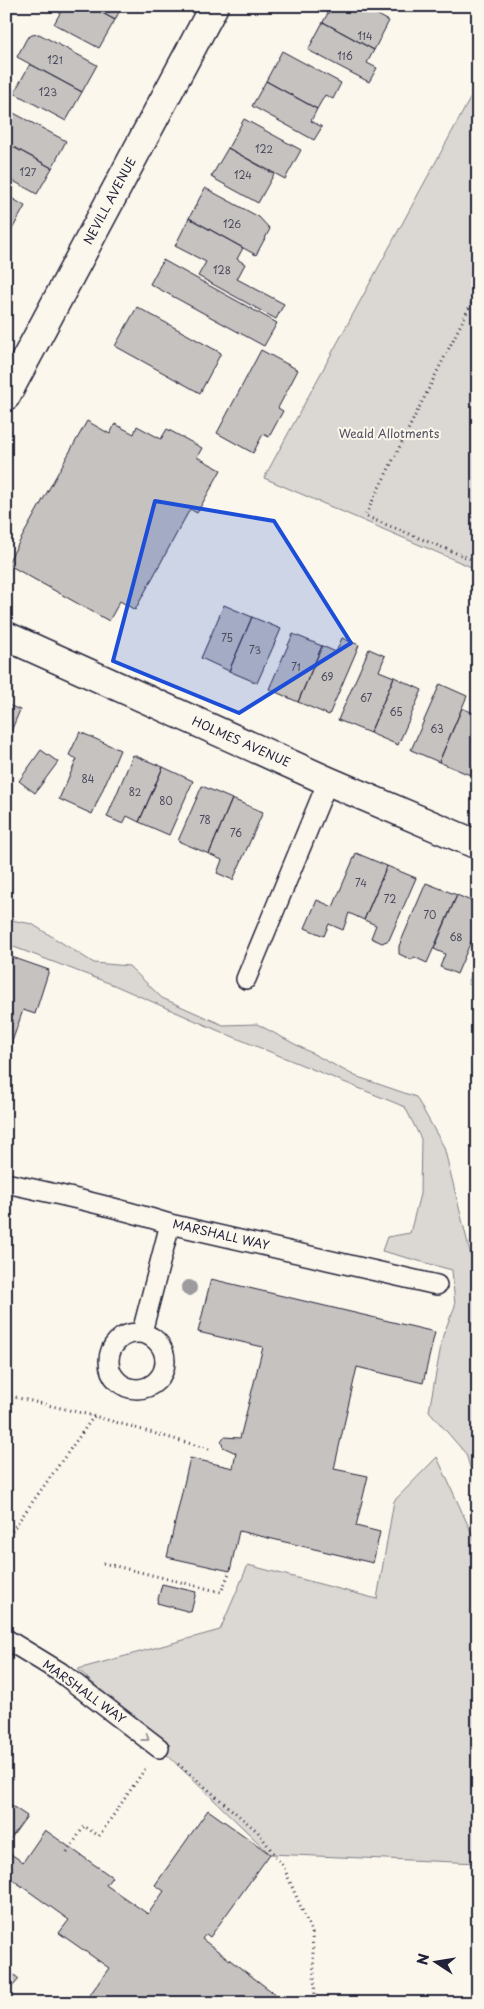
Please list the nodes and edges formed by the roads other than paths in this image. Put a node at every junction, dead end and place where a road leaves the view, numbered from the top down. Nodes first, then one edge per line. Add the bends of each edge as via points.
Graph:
1 (214, 6) edge
2 (6, 396) edge
3 (6, 636) edge
4 (328, 781) junction
5 (478, 845) edge
6 (246, 979) dead end
7 (6, 1183) edge
8 (170, 1224) junction
9 (437, 1285) dead end
10 (142, 1332) dead end
11 (6, 1639) edge
12 (159, 1748) road end

1 - 2 street, NEVILL AVENUE
3 - 4 street, HOLMES AVENUE
4 - 5 street, HOLMES AVENUE
4 - 6 lane
7 - 8 lane, MARSHALL WAY via 133,1212
8 - 9 lane, MARSHALL WAY
8 - 10 lane
11 -> 12 lane, MARSHALL WAY via 60,1672

